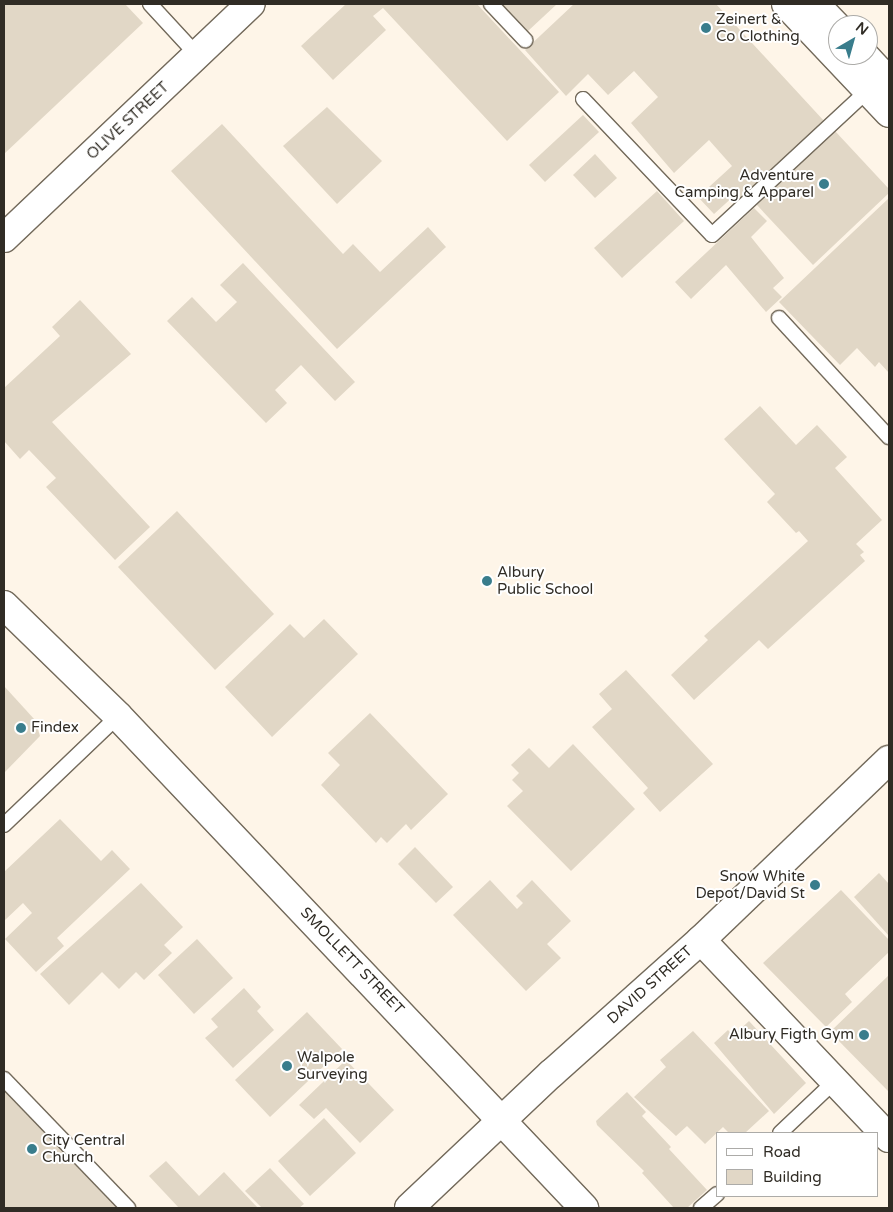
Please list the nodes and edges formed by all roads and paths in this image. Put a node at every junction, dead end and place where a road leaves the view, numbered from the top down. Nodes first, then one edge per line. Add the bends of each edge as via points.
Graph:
1 (150, 4) edge
2 (251, 4) edge
3 (491, 4) edge
4 (786, 4) edge
5 (815, 4) edge
6 (828, 18) edge
7 (526, 40) dead end
8 (197, 55) junction
9 (869, 65) edge
10 (879, 86) edge
11 (583, 99) dead end
12 (889, 113) edge
13 (4, 238) edge
14 (779, 318) dead end
15 (889, 437) edge
16 (4, 585) edge
17 (4, 605) edge
18 (118, 716) junction
19 (889, 760) edge
20 (4, 825) edge
21 (700, 940) junction
22 (4, 1079) edge
23 (835, 1081) junction
24 (502, 1121) junction
25 (781, 1132) edge
26 (889, 1138) edge
27 (716, 1195) edge
28 (128, 1208) edge
29 (409, 1208) edge
30 (584, 1208) edge
31 (701, 1208) edge

1 - 8 lane
2 - 8 street, OLIVE STREET
3 - 7 lane
4 - 10 street
5 - 6 street
8 - 13 street, OLIVE STREET
9 - 10 street
10 - 11 lane via 712,235
10 - 12 street
14 - 15 lane
16 - 18 street, SMOLLETT STREET
17 - 18 street, SMOLLETT STREET
18 - 20 lane
18 - 24 street, SMOLLETT STREET
19 - 21 street, DAVID STREET
21 - 23 street
21 - 24 street, DAVID STREET
22 - 28 lane
23 - 25 lane
23 - 26 street
24 - 29 street, DAVID STREET
24 - 30 street, SMOLLETT STREET
27 - 31 lane

